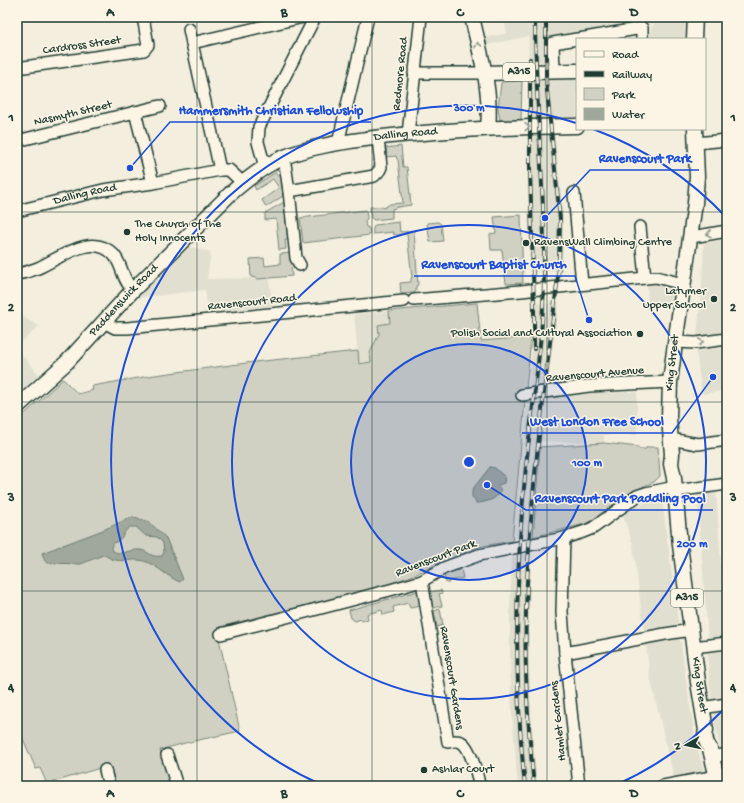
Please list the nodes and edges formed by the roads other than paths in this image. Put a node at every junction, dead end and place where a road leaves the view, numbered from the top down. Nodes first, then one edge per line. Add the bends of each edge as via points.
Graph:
1 (143, 17) edge
2 (310, 17) edge
3 (368, 17) edge
4 (421, 17) edge
5 (472, 17) edge
6 (695, 17) edge
7 (189, 29) dead end
8 (584, 38) edge
9 (642, 38) edge
10 (694, 38) edge
11 (576, 39) edge
12 (192, 43) junction
13 (17, 68) edge
14 (554, 71) junction
15 (576, 71) edge
16 (414, 73) junction
17 (484, 73) junction
18 (160, 106) dead end
19 (135, 112) junction
20 (576, 126) edge
21 (488, 128) junction
22 (408, 134) junction
23 (695, 136) edge
24 (378, 138) junction
25 (17, 140) edge
26 (727, 140) edge
27 (338, 143) junction
28 (284, 157) junction
29 (266, 166) junction
30 (220, 170) junction
31 (153, 183) junction
32 (243, 183) junction
33 (288, 192) junction
34 (574, 193) dead end
35 (230, 194) joint
36 (17, 211) edge
37 (640, 227) dead end
38 (727, 231) edge
39 (691, 236) junction
40 (300, 265) dead end
41 (17, 274) edge
42 (645, 278) junction
43 (582, 284) junction
44 (683, 284) junction
45 (133, 290) junction
46 (104, 322) junction
47 (727, 339) edge
48 (675, 342) junction
49 (670, 382) junction
50 (522, 395) dead end
51 (17, 407) edge
52 (670, 439) junction
53 (727, 440) edge
54 (727, 484) edge
55 (675, 489) junction
56 (564, 538) junction
57 (422, 581) junction
58 (691, 630) junction
59 (221, 634) dead end
60 (727, 643) edge
61 (693, 646) junction
62 (565, 653) junction
63 (727, 704) edge
64 (702, 708) junction
65 (727, 754) edge
66 (167, 755) dead end
67 (712, 757) junction
68 (104, 770) dead end
69 (718, 781) edge
70 (109, 786) edge
71 (177, 786) edge
72 (479, 786) edge
73 (578, 786) edge
74 (663, 786) edge

1 - 13 street, Cardross Street via 148,45 146,48
2 - 12 street
2 - 29 street via 259,127 258,142
3 - 27 street
4 - 16 street, Redmore Road
17 -> 5 main road
6 - 10 main road
7 - 12 street
8 - 9 street via 642,28
11 - 14 street via 553,43
12 - 30 street
14 - 15 main road, A315
14 - 17 main road, A315
16 - 17 street
16 - 22 street, Redmore Road
17 - 21 main road via 490,113
18 - 19 street, Nasmyth Street
19 - 25 street, Nasmyth Street
19 - 31 street
21 -> 20 main road, Dalling Road
21 - 22 main road, Dalling Road
22 - 24 main road, Dalling Road
23 - 26 street
23 - 39 main road, King Street / A315 via 696,184
24 - 27 main road, Dalling Road
24 - 33 street via 381,167 374,176
27 - 28 main road, Dalling Road
28 - 29 main road, Dalling Road
28 - 33 street
29 - 32 main road, Dalling Road
30 - 31 street, Dalling Road
30 - 32 street via 229,170
31 - 36 street, Dalling Road via 103,190
32 - 35 main road, Dalling Road
33 - 40 street via 296,258
34 - 43 street
35 - 45 main road, Paddenswick Road
37 - 42 street
38 -> 39 street
39 - 44 main road, King Street / A315
41 - 45 street via 38,268 73,249 96,246 114,256 125,281
42 - 43 street, Ravenscourt Road
42 - 44 street, Ravenscourt Road via 656,277
43 - 46 street, Ravenscourt Road via 127,328 114,328
44 - 48 main road, King Street / A315
45 - 46 main road, Paddenswick Road
46 - 51 main road, Paddenswick Road via 67,362
48 -> 47 street via 696,343
48 - 49 main road, King Street / A315
49 - 50 street, Ravenscourt Avenue via 586,386
49 - 52 main road, King Street / A315
52 - 53 street via 698,444
52 - 55 main road, King Street / A315
54 - 55 street, Ravenscourt Park
55 - 56 street, Ravenscourt Park via 638,496 593,528
55 - 58 main road, King Street / A315
56 - 57 street, Ravenscourt Park via 472,557 444,568
56 - 62 street, Hamlet Gardens via 562,612
57 - 59 street, Ravenscourt Park
57 - 72 street, Ravenscourt Gardens via 448,742 457,740 465,746
58 - 61 main road, King Street / A315
58 - 62 street
60 - 61 street
61 - 64 main road, King Street / A315
62 - 73 street, Hamlet Gardens
63 - 64 street
64 - 67 main road, King Street / A315 via 705,736
65 - 67 street
66 - 71 street
67 - 69 main road, King Street / A315
68 - 70 street
69 - 74 street

